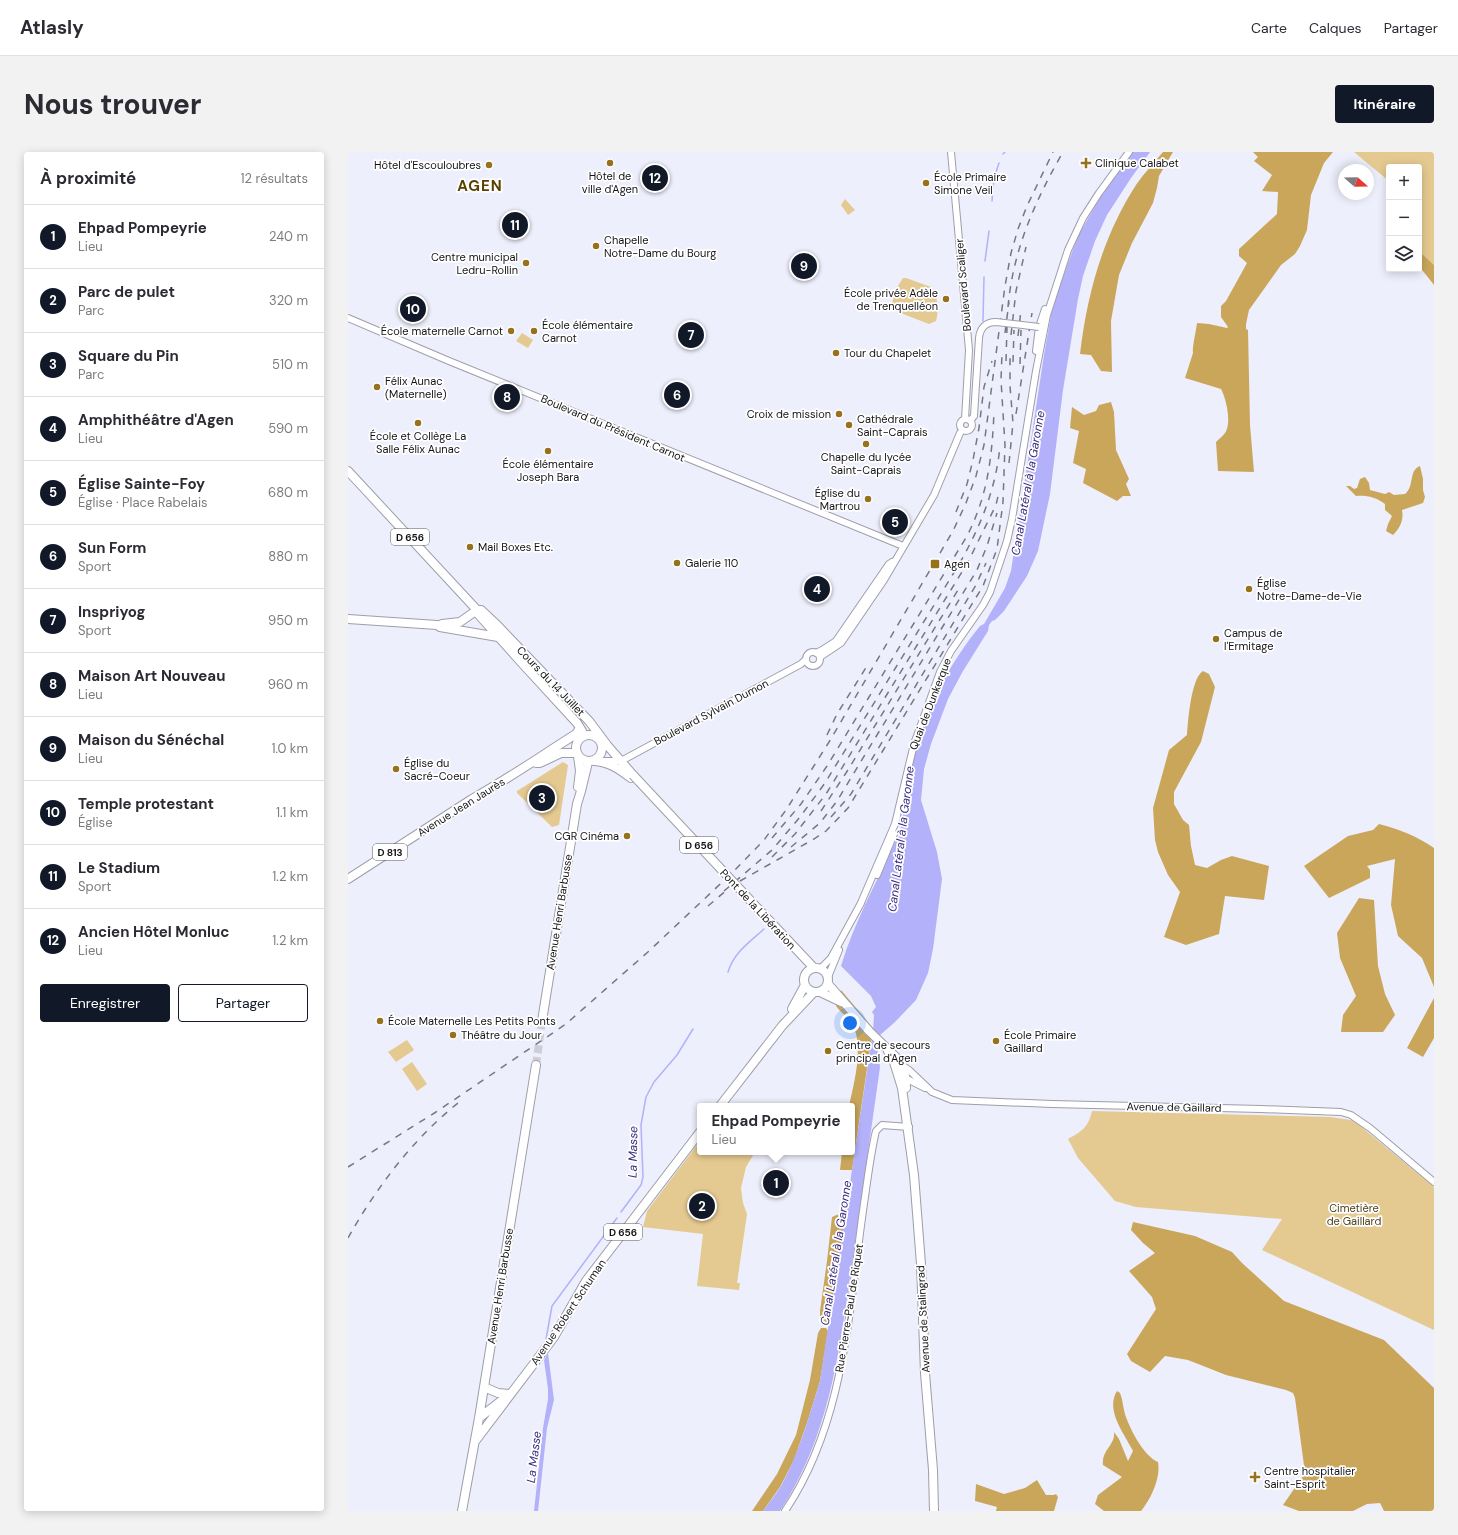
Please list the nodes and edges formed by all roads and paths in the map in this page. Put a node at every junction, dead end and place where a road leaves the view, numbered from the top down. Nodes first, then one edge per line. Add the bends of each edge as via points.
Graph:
1 (951, 152) edge
2 (1129, 152) edge
3 (348, 318) edge
4 (1041, 327) junction
5 (1036, 371) junction
6 (967, 420) junction
7 (963, 430) junction
8 (348, 471) edge
9 (900, 545) junction
10 (894, 560) junction
11 (478, 610) junction
12 (348, 619) edge
13 (490, 623) junction
14 (437, 625) junction
15 (481, 633) junction
16 (498, 637) junction
17 (818, 655) junction
18 (804, 663) junction
19 (580, 728) junction
20 (582, 737) junction
21 (603, 742) junction
22 (577, 754) junction
23 (594, 761) junction
24 (533, 762) junction
25 (619, 764) junction
26 (577, 804) junction
27 (348, 879) edge
28 (763, 917) junction
29 (850, 924) junction
30 (817, 968) junction
31 (806, 974) junction
32 (828, 981) junction
33 (805, 985) junction
34 (817, 992) junction
35 (845, 1005) junction
36 (542, 1021) tunnel mouth
37 (782, 1026) junction
38 (887, 1050) junction
39 (894, 1062) junction
40 (536, 1065) tunnel mouth
41 (903, 1066) junction
42 (906, 1078) junction
43 (932, 1092) junction
44 (722, 1103) edge
45 (909, 1127) junction
46 (697, 1136) edge
47 (1434, 1182) edge
48 (484, 1386) junction
49 (509, 1395) junction
50 (479, 1420) junction
51 (490, 1420) junction
52 (474, 1442) junction
53 (464, 1509) edge
54 (785, 1511) edge
55 (934, 1511) edge

1 - 6 street, Boulevard Scaliger via 969,350
2 - 4 street via 1083,218 1061,264
3 - 9 street, Boulevard du Président Carnot
4 - 5 street
4 - 5 street via 1041,345
4 - 6 street, bridge via 996,322 984,326 979,338 974,416
5 - 29 street, Quai de Dunkerque via 1010,532 990,592 940,672 914,744 893,828
6 - 7 street via 962,420 960,424
6 - 7 street via 971,428
7 - 9 street via 934,495
8 - 11 main road, D 656
9 - 10 street
10 - 17 street via 836,641
10 - 17 street via 841,643
11 - 13 main road, Cours du 14 Juillet / D 656 via 478,614
11 - 14 main road via 460,622
12 - 14 main road
13 - 15 main road
13 - 16 main road, Cours du 14 Juillet / D 656
13 - 21 main road, Cours du 14 Juillet / D 656 via 589,721
14 - 15 main road
15 - 16 main road
16 - 19 main road, Cours du 14 Juillet / D 656
17 - 18 street via 808,653
17 - 18 street via 819,663 816,666
18 - 25 street, Boulevard Sylvain Dumon
19 - 20 main road, Cours du 14 Juillet / D 656
19 - 24 main road, D 813 via 576,734
20 - 21 main road via 594,736
20 - 22 main road via 576,745
21 - 23 main road via 602,752
21 - 25 main road, Cours du 14 Juillet / D 656
22 - 23 main road via 581,759
22 - 24 main road, D 813 via 561,753 540,763
22 - 26 main road, Avenue Henri Barbusse via 580,771
23 - 25 main road, D 656
23 - 26 main road, Avenue Henri Barbusse
24 - 27 main road, Avenue Jean Jaurès / D 813
25 - 28 main road, Pont de la Libération / D 656, bridge
26 - 36 main road, Avenue Henri Barbusse
28 - 30 main road, Pont de la Libération / D 656
28 - 31 main road, Pont de la Libération / D 656 via 795,954
29 - 30 street, Quai de Dunkerque via 831,958
29 - 32 street, Quai de Dunkerque
30 - 31 main road
30 - 32 main road via 826,972
31 - 33 main road
32 - 34 main road via 826,988
32 - 35 main road, Avenue de Stalingrad
33 - 34 main road via 810,991
33 - 37 main road
34 - 35 main road, Avenue de Stalingrad
34 - 37 main road
35 - 38 main road, Avenue de Stalingrad
37 - 44 main road
38 - 39 main road, Avenue de Stalingrad
38 - 41 main road, Avenue de Stalingrad
39 - 42 street
39 - 45 main road, Avenue de Stalingrad
40 - 48 main road, Avenue Henri Barbusse
41 - 42 main road, Avenue de Stalingrad
41 - 43 street, Avenue de Gaillard
42 - 43 street
42 - 45 main road, Avenue de Stalingrad
43 - 47 street, Avenue de Gaillard via 952,1100 974,1102 1341,1112 1357,1118
45 - 54 street, Rue Pierre-Paul de Riquet via 882,1124 876,1131 841,1364 832,1405 797,1494
45 - 55 main road, Avenue de Stalingrad via 921,1264
46 - 49 main road, Avenue Robert Schuman / D 656 via 586,1281 554,1336
48 - 49 main road
48 - 50 main road, Avenue Henri Barbusse / D 656
49 - 50 main road, Avenue Robert Schuman / D 656
49 - 51 main road, Avenue Robert Schuman / D 656
50 - 51 main road
50 - 52 main road, Avenue Henri Barbusse / D 656
51 - 52 main road, Avenue Robert Schuman / D 656
52 - 53 main road, Avenue Henri Barbusse / D 656

